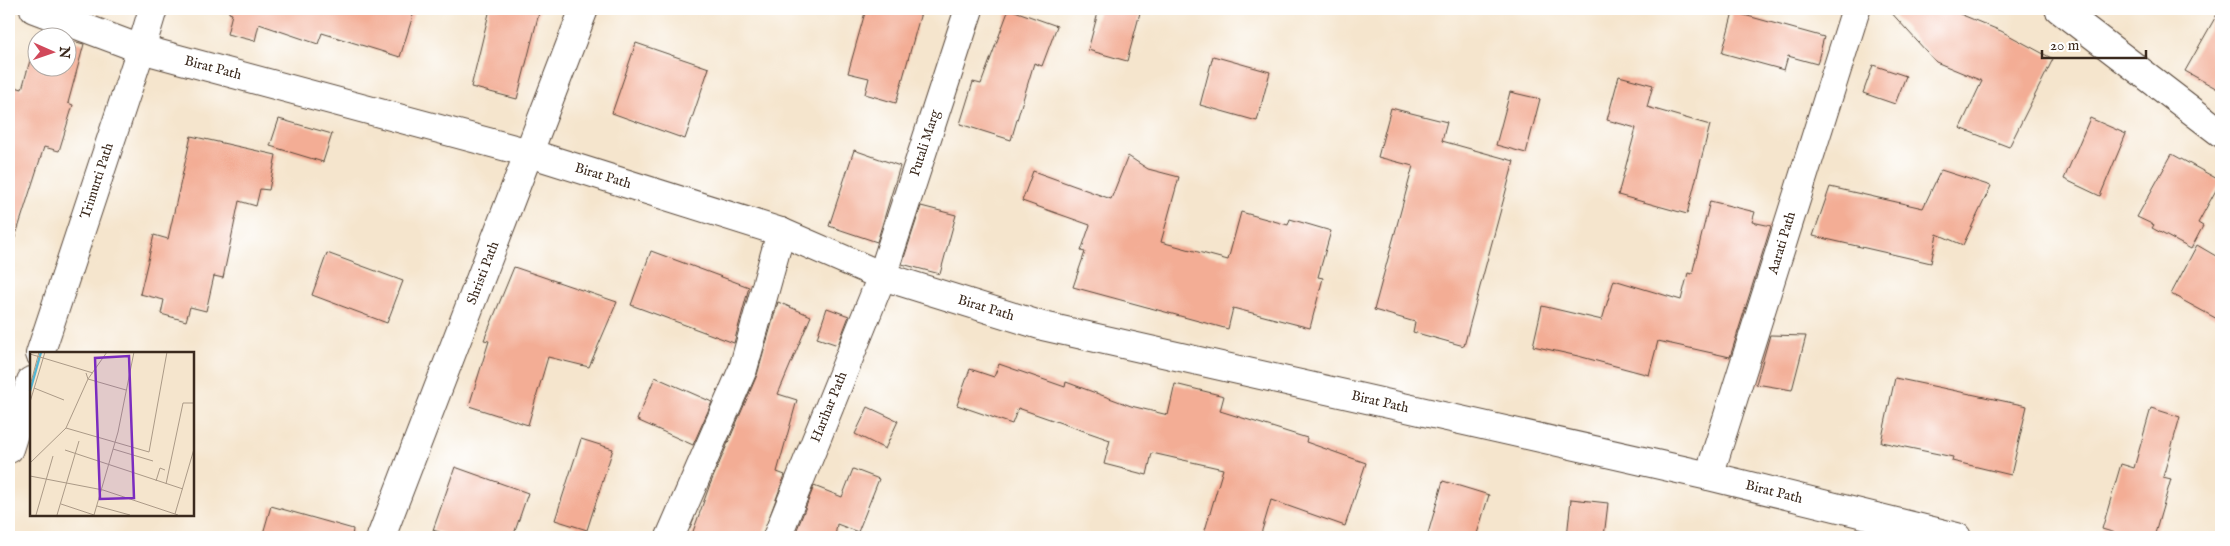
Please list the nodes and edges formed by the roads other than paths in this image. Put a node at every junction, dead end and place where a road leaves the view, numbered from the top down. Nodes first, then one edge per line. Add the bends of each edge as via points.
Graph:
1 (34, 9) edge
2 (153, 9) edge
3 (584, 9) edge
4 (969, 9) edge
5 (1856, 9) edge
6 (2059, 9) edge
7 (141, 49) junction
8 (2221, 133) edge
9 (529, 153) junction
10 (781, 232) junction
11 (882, 276) junction
12 (41, 352) edge
13 (30, 384) edge
14 (9, 449) edge
15 (1709, 476) junction
16 (381, 537) edge
17 (670, 537) edge
18 (777, 537) edge
19 (1957, 537) edge

1 - 7 street, Birat Path
2 - 7 street, Trimurti Path
3 - 9 street, Shristi Path
4 - 11 street, Putali Marg
5 - 15 street, Aarati Path
6 - 8 street
7 - 9 street, Birat Path
7 - 12 street, Trimurti Path
9 - 10 street, Birat Path
9 - 16 street, Shristi Path
10 - 11 street, Birat Path
10 - 17 street via 743,369
11 - 15 street, Birat Path via 1043,326
11 - 18 street, Harihar Path
13 - 14 street
15 - 19 street, Birat Path

